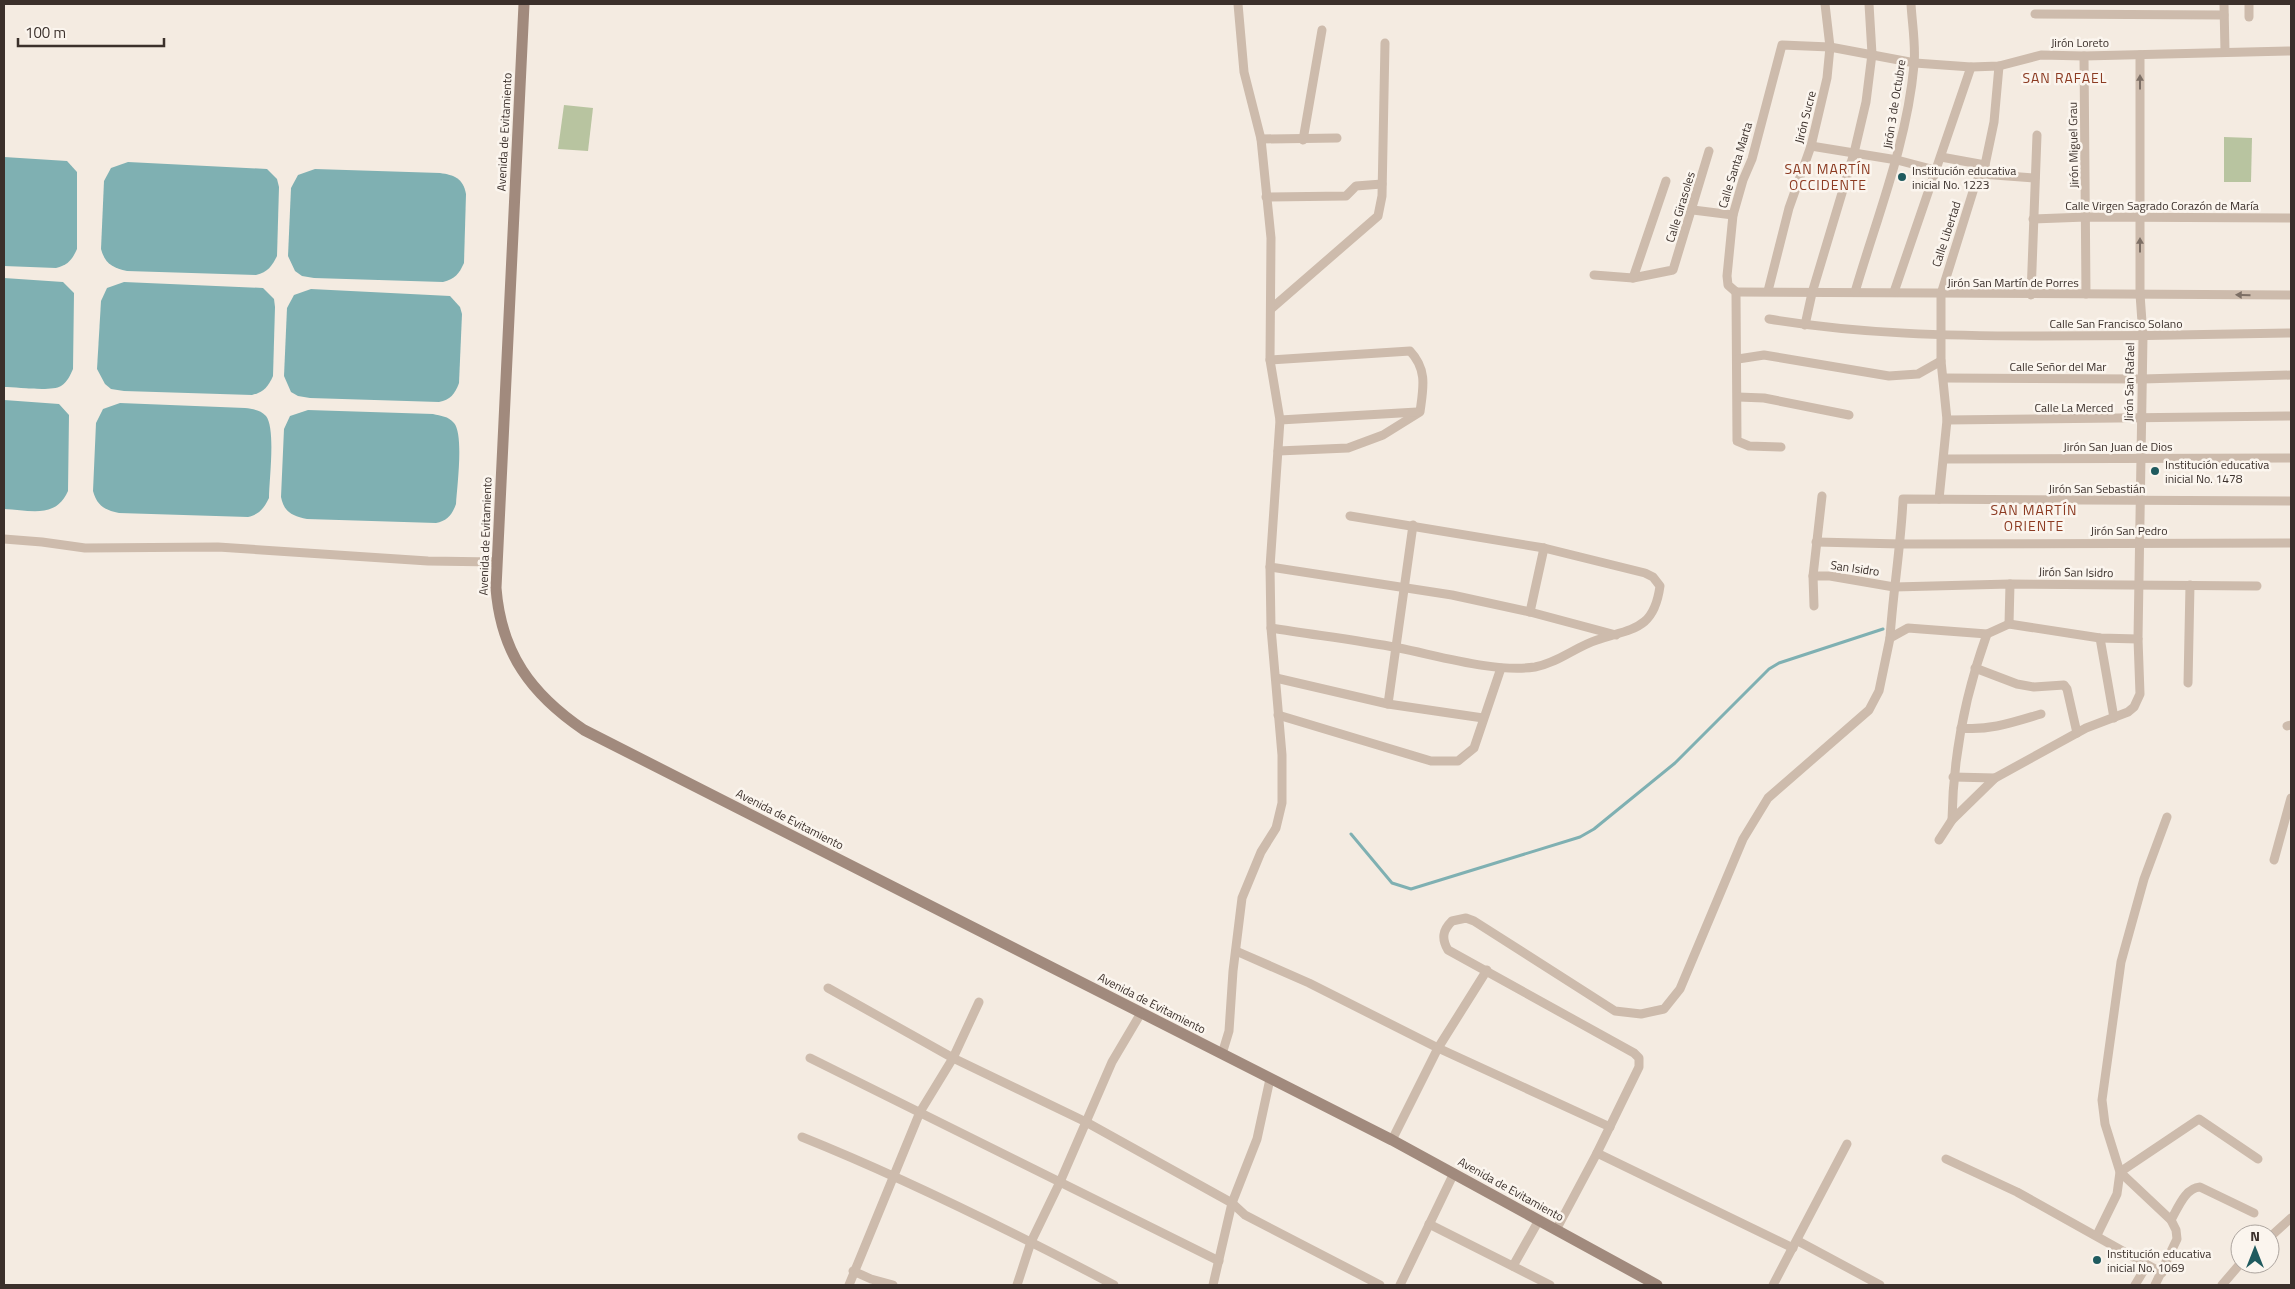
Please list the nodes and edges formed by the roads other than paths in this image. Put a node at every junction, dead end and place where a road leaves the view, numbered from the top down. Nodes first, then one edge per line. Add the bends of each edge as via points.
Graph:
1 (524, 4) edge
2 (1238, 4) edge
3 (1826, 4) edge
4 (1869, 4) edge
5 (1911, 4) edge
6 (2224, 4) edge
7 (2249, 4) edge
8 (2035, 14) dead end
9 (2224, 15) junction
10 (2249, 16) dead end
11 (1322, 30) dead end
12 (1386, 43) dead end
13 (1782, 45) joint
14 (1830, 47) junction
15 (2291, 50) edge
16 (2225, 52) junction
17 (1872, 54) junction
18 (2140, 54) junction
19 (2084, 56) junction
20 (1915, 63) junction
21 (1999, 66) junction
22 (1971, 67) junction
23 (2038, 135) dead end
24 (1337, 138) dead end
25 (1261, 139) junction
26 (1302, 140) junction
27 (1812, 146) junction
28 (1709, 151) dead end
29 (1854, 153) junction
30 (1941, 157) junction
31 (1897, 160) junction
32 (1985, 165) junction
33 (1935, 170) junction
34 (1981, 174) junction
35 (2034, 178) junction
36 (1666, 181) dead end
37 (1382, 184) junction
38 (1266, 197) junction
39 (1693, 210) junction
40 (1733, 215) junction
41 (2086, 217) junction
42 (2140, 217) junction
43 (2291, 218) edge
44 (2033, 219) junction
45 (1594, 275) dead end
46 (1633, 278) junction
47 (1768, 291) junction
48 (1736, 292) junction
49 (1855, 292) junction
50 (1894, 292) junction
51 (1812, 293) junction
52 (1941, 294) junction
53 (2086, 294) junction
54 (2140, 294) junction
55 (2032, 295) junction
56 (2291, 295) edge
57 (1272, 308) junction
58 (1769, 319) dead end
59 (1805, 325) junction
60 (2291, 333) edge
61 (1941, 336) junction
62 (2142, 336) junction
63 (1738, 359) junction
64 (1270, 360) junction
65 (1941, 361) junction
66 (2291, 375) edge
67 (1944, 378) junction
68 (2142, 379) junction
69 (1738, 397) junction
70 (1420, 412) junction
71 (1849, 415) dead end
72 (2291, 416) edge
73 (2141, 419) junction
74 (1280, 420) junction
75 (1948, 420) junction
76 (1782, 447) dead end
77 (1278, 451) junction
78 (2291, 458) edge
79 (1944, 459) junction
80 (2141, 459) junction
81 (1822, 496) dead end
82 (1938, 499) junction
83 (2141, 501) junction
84 (2291, 501) edge
85 (1350, 516) dead end
86 (1413, 525) junction
87 (4, 539) edge
88 (1816, 542) junction
89 (2140, 543) junction
90 (2291, 543) edge
91 (1901, 544) junction
92 (1544, 548) junction
93 (496, 562) junction
94 (1270, 567) junction
95 (1813, 576) junction
96 (2010, 584) junction
97 (2190, 585) junction
98 (1894, 586) junction
99 (2140, 586) junction
100 (2257, 586) dead end
101 (1405, 587) junction
102 (1814, 606) dead end
103 (1530, 612) junction
104 (2009, 624) junction
105 (1271, 628) junction
106 (1987, 634) junction
107 (1616, 635) junction
108 (1890, 638) junction
109 (2100, 638) junction
110 (2138, 639) junction
111 (1396, 647) junction
112 (1501, 668) junction
113 (1975, 668) junction
114 (1276, 678) junction
115 (2188, 683) dead end
116 (1388, 704) junction
117 (2041, 714) dead end
118 (1278, 715) junction
119 (1483, 718) junction
120 (2114, 718) junction
121 (1961, 728) junction
122 (2077, 732) junction
123 (1953, 777) junction
124 (1995, 778) junction
125 (2291, 798) edge
126 (2167, 817) dead end
127 (1952, 820) junction
128 (1939, 840) dead end
129 (2274, 860) dead end
130 (1236, 951) junction
131 (1487, 970) junction
132 (828, 988) dead end
133 (979, 1002) dead end
134 (1141, 1012) junction
135 (1438, 1048) junction
136 (1222, 1054) junction
137 (810, 1058) dead end
138 (952, 1058) junction
139 (1270, 1078) junction
140 (920, 1112) junction
141 (1086, 1122) junction
142 (1610, 1126) junction
143 (802, 1137) dead end
144 (1392, 1140) junction
145 (1847, 1144) dead end
146 (1597, 1153) junction
147 (1946, 1159) dead end
148 (2258, 1159) dead end
149 (2120, 1172) junction
150 (1454, 1173) junction
151 (893, 1176) junction
152 (1060, 1182) junction
153 (1232, 1203) junction
154 (2254, 1213) dead end
155 (2291, 1218) edge
156 (1539, 1220) junction
157 (2171, 1220) junction
158 (1430, 1224) junction
159 (2280, 1228) edge
160 (1556, 1230) junction
161 (2097, 1235) junction
162 (1031, 1242) junction
163 (1795, 1244) junction
164 (1219, 1261) junction
165 (2147, 1265) junction
166 (1513, 1266) junction
167 (853, 1271) junction
168 (2162, 1274) junction
169 (2231, 1274) edge
170 (848, 1285) edge
171 (893, 1285) edge
172 (1017, 1285) edge
173 (1114, 1285) edge
174 (1214, 1285) edge
175 (1380, 1285) edge
176 (1400, 1285) edge
177 (1550, 1285) edge
178 (1657, 1285) edge
179 (1773, 1285) edge
180 (1880, 1285) edge
181 (2135, 1285) edge
182 (2155, 1285) edge
183 (2222, 1285) edge

1 - 93 street, Avenida de Evitamiento
2 - 25 street via 1244,72
3 - 14 street, Jirón Sucre
4 - 17 street
5 - 20 street, Jirón 3 de Octubre
6 - 9 street
7 - 10 street
8 - 9 street
9 - 16 street
11 - 26 street
12 - 37 street
13 - 14 street, Jirón Loreto
13 - 40 street, Calle Santa Marta via 1752,159
14 - 17 street, Jirón Loreto
14 - 27 street, Jirón Sucre
15 - 16 street, Jirón Loreto
16 - 18 street, Jirón Loreto
17 - 20 street, Jirón Loreto
17 - 29 street via 1869,87
18 - 19 street, Jirón Loreto
42 -> 18 street, Jirón San Rafael
19 - 21 street, Jirón Loreto via 2041,55
19 - 41 street, Jirón Miguel Grau
20 - 22 street, Jirón Loreto
20 - 31 street, Jirón 3 de Octubre
21 - 22 street, Jirón Loreto
21 - 32 street, Calle Libertad via 1994,122
22 - 30 street
23 - 35 street
24 - 26 street
25 - 26 street
25 - 38 street
27 - 29 street
27 - 47 street, Jirón Sucre via 1789,208
28 - 39 street, Calle Girasoles
29 - 31 street
29 - 51 street
30 - 32 street
30 - 33 street
31 - 33 street
31 - 49 street, Jirón 3 de Octubre
32 - 34 street, Calle Libertad
33 - 50 street
34 - 35 street
34 - 52 street, Calle Libertad via 1957,238
35 - 44 street
36 - 46 street
37 - 38 street via 1356,186 1346,196
37 - 57 street via 1378,216
38 - 57 street via 1271,238
39 - 40 street
39 - 46 street, Calle Girasoles via 1673,270
40 - 48 street, Calle Santa Marta via 1727,276 1728,285
41 - 42 street, Calle Virgen Sagrado Corazón de María
41 - 44 street, Calle Virgen Sagrado Corazón de María
41 - 53 street, Jirón Miguel Grau
42 - 43 street, Calle Virgen Sagrado Corazón de María
54 -> 42 street, Jirón San Rafael
44 - 55 street
45 - 46 street
47 - 48 street, Jirón San Martín de Porres
47 - 51 street, Jirón San Martín de Porres
48 - 63 street
49 - 50 street, Jirón San Martín de Porres
49 - 51 street, Jirón San Martín de Porres
50 - 52 street, Jirón San Martín de Porres
51 - 59 street
52 - 55 street, Jirón San Martín de Porres
52 - 61 street, Calle Libertad
53 - 54 street, Jirón San Martín de Porres
53 - 55 street, Jirón San Martín de Porres
56 -> 54 street, Jirón San Martín de Porres
54 - 62 street, Jirón San Rafael
57 - 64 street
58 - 59 street, Calle San Francisco Solano
59 - 61 street, Calle San Francisco Solano
60 - 62 street, Calle San Francisco Solano
61 - 62 street, Calle San Francisco Solano
61 - 65 street, Calle Libertad
62 - 68 street, Jirón San Rafael
63 - 65 street via 1764,355 1888,376 1918,374
63 - 69 street
64 - 70 street via 1410,352 1419,360 1424,380
64 - 74 street
65 - 67 street, Calle Libertad
66 - 68 street, Calle Señor del Mar
67 - 68 street, Calle Señor del Mar
67 - 75 street, Calle Libertad
68 - 73 street, Jirón San Rafael
69 - 71 street via 1764,398
69 - 76 street via 1737,441 1749,446
70 - 74 street
70 - 77 street via 1383,435 1348,448
72 - 73 street, Calle La Merced
73 - 75 street, Calle La Merced
73 - 80 street, Jirón San Rafael
74 - 77 street
75 - 79 street, Calle Libertad
77 - 94 street
78 - 80 street, Jirón San Juan de Dios
79 - 80 street, Jirón San Juan de Dios
79 - 82 street, Calle Libertad
80 - 83 street, Jirón San Rafael
81 - 88 street
82 - 83 street, Jirón San Sebastián
82 - 91 street, Jirón San Sebastián via 1903,499
83 - 84 street, Jirón San Sebastián
83 - 89 street, Jirón San Rafael
85 - 86 street
86 - 92 street
86 - 101 street
87 - 93 street via 85,548 218,547 428,561
88 - 91 street, Jirón San Pedro
88 - 95 street
89 - 90 street, Jirón San Pedro
89 - 91 street, Jirón San Pedro
89 - 99 street, Jirón San Rafael
91 - 98 street
92 - 103 street
92 - 107 street via 1646,573 1658,581 1660,586 1654,612 1632,631
93 - 134 street, Avenida de Evitamiento via 497,606 509,646 524,673 558,712 584,730
94 - 101 street
94 - 105 street
95 - 98 street, San Isidro
95 - 102 street
96 - 98 street, Jirón San Isidro
96 - 99 street, Jirón San Isidro
96 - 104 street
97 - 99 street, Jirón San Isidro
97 - 100 street, Jirón San Isidro
97 - 115 street
98 - 108 street
99 - 110 street, Jirón San Rafael
101 - 103 street
101 - 111 street
103 - 107 street
104 - 106 street
104 - 109 street
105 - 111 street
105 - 114 street
106 - 108 street via 1908,628
106 - 113 street
107 - 112 street via 1596,640 1559,660 1528,668
108 - 131 street via 1879,691 1869,710 1768,798 1763,806 1743,839 1680,989 1664,1009 1641,1014 1615,1011 1474,921 1466,918 1452,921 1443,933 1448,950
109 - 110 street
109 - 120 street
110 - 120 street, Jirón San Rafael via 2140,694 2134,707
111 - 112 street
111 - 116 street
112 - 119 street
113 - 121 street
113 - 122 street via 2017,684 2034,687 2064,685
114 - 116 street
114 - 118 street
116 - 119 street
117 - 121 street via 1992,728
118 - 119 street via 1432,761 1458,761 1474,748
118 - 130 street via 1282,755 1281,812 1245,890
120 - 122 street
121 - 123 street
122 - 124 street
123 - 124 street
123 - 127 street
124 - 127 street
125 - 129 street
126 - 149 street via 2120,962 2103,1090 2102,1114
127 - 128 street
130 - 135 street via 1309,983
130 - 136 street via 1229,1031
131 - 135 street
131 - 142 street via 1640,1058 1639,1067
132 - 138 street
133 - 138 street
134 - 136 street, Avenida de Evitamiento
134 - 141 street via 1112,1062
135 - 142 street
135 - 144 street
136 - 139 street, Avenida de Evitamiento
137 - 140 street
138 - 140 street
138 - 141 street
139 - 144 street, Avenida de Evitamiento
139 - 153 street via 1257,1139
140 - 151 street
140 - 152 street
141 - 152 street
141 - 153 street
142 - 146 street
143 - 151 street
144 - 150 street, Avenida de Evitamiento
145 - 163 street
146 - 160 street
146 - 163 street
147 - 161 street
148 - 149 street via 2199,1119
149 - 157 street
149 - 161 street via 2117,1194
150 - 156 street, Avenida de Evitamiento
150 - 158 street
151 - 162 street
151 - 167 street
152 - 162 street
152 - 164 street
153 - 164 street
153 - 175 street via 1245,1216
154 - 157 street via 2200,1187 2188,1191
155 - 159 street
156 - 160 street, Avenida de Evitamiento
156 - 166 street
157 - 168 street via 2176,1239
158 - 166 street
158 - 176 street
160 - 178 street, Avenida de Evitamiento
161 - 165 street
162 - 172 street
162 - 173 street
163 - 179 street
163 - 180 street
164 - 174 street
165 - 168 street
165 - 181 street
166 - 177 street
167 - 170 street
167 - 171 street
168 - 182 street
169 - 183 street

